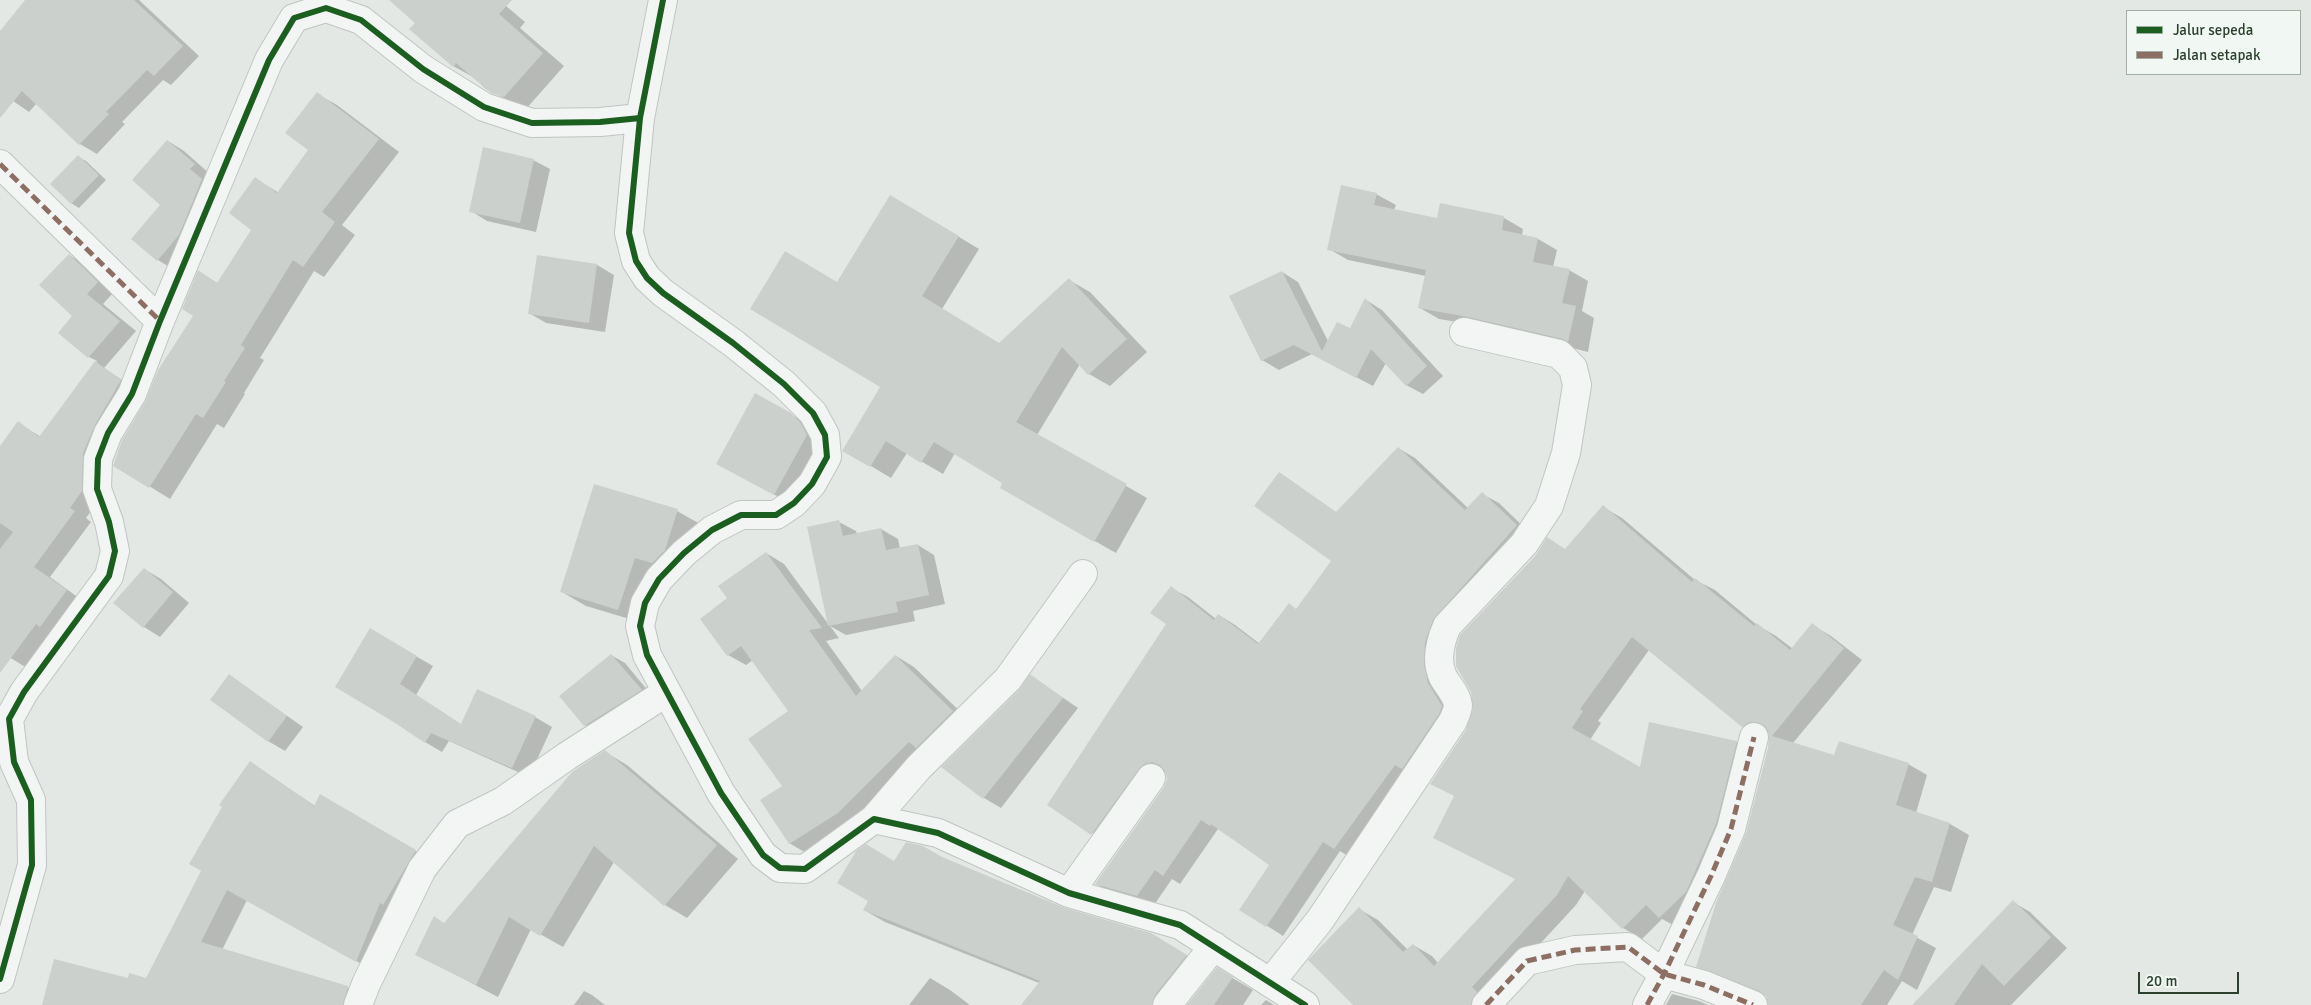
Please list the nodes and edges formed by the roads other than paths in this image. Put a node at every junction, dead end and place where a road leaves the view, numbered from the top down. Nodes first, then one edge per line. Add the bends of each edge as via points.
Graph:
1 (663, 0) edge
2 (640, 118) junction
3 (0, 164) edge
4 (160, 321) junction
5 (1464, 332) dead end
6 (1083, 574) dead end
7 (667, 692) junction
8 (1754, 736) dead end
9 (1151, 778) dead end
10 (874, 819) junction
11 (1069, 892) junction
12 (1214, 946) junction
13 (1664, 974) junction
14 (0, 979) edge
15 (1270, 983) junction
16 (358, 1005) edge
17 (1167, 1005) edge
18 (1305, 1005) edge
19 (1486, 1005) edge
20 (1646, 1005) edge
21 (1753, 1005) edge

1 - 2 street
2 - 4 street via 532,123 484,107 423,69 361,20 326,8 294,18 269,60
2 - 7 street via 628,233 636,261 647,278 663,293 733,343 784,384 813,413 825,434 827,457 812,484 794,503 776,515 741,516 712,530 659,579 645,603 640,626 647,654
3 - 4 street
4 - 14 street via 132,394 108,433 98,459 97,488 115,551 109,576 24,692 9,719 14,762 31,800 32,865
5 - 15 street via 1559,354 1573,368 1577,386 1566,453 1549,506 1529,537 1443,635 1438,652 1442,675 1458,706 1453,721 1320,920
6 - 10 street via 1008,679 919,767
7 - 10 street via 721,793 763,856 780,868 805,869
7 - 16 street via 503,801 456,824 422,869
8 - 13 street via 1731,829
9 - 11 street
10 - 11 street via 938,833
11 - 12 street via 1180,925
12 - 15 street
12 - 17 street
13 - 19 street via 1628,947 1575,950 1527,961
13 - 20 street
13 - 21 street via 1704,985
15 - 18 street

